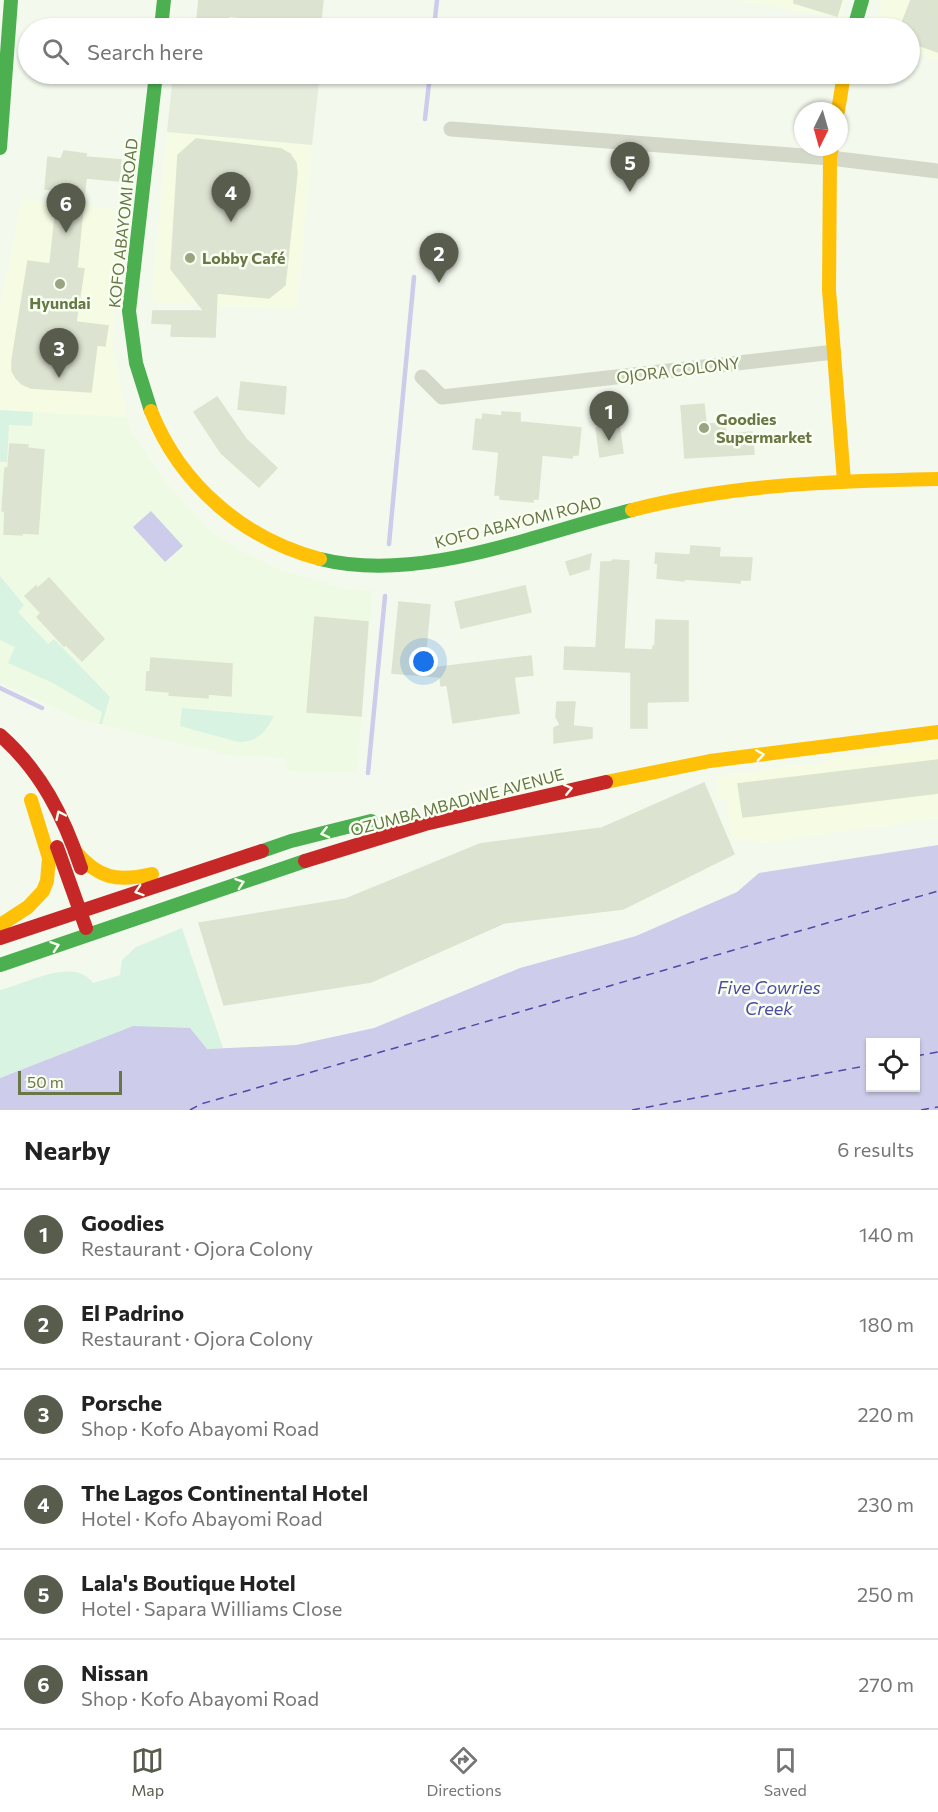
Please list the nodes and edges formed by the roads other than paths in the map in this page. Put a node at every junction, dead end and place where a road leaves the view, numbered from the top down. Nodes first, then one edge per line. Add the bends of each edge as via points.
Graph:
1 (11, 0) edge
2 (164, 0) edge
3 (862, 0) edge
4 (162, 18) edge
5 (857, 18) edge
6 (155, 84) edge
7 (842, 84) edge
8 (839, 102) edge
9 (451, 129) dead end
10 (0, 148) edge
11 (794, 150) edge
12 (848, 155) edge
13 (831, 156) edge
14 (938, 171) edge
15 (834, 352) junction
16 (422, 377) dead end
17 (938, 479) edge
18 (844, 481) junction
19 (938, 732) edge
20 (0, 735) edge
21 (381, 818) dead end
22 (291, 841) junction
23 (75, 850) junction
24 (85, 881) dead end
25 (88, 905) junction
26 (0, 925) edge
27 (94, 932) junction
28 (0, 938) edge
29 (0, 965) edge

1 - 10 main road
2 - 4 main road
3 - 5 main road
6 - 18 main road, KOFO ABAYOMI ROAD via 131,292 131,338 145,395 172,454 190,480 250,530 307,555 380,567 469,555 697,495
7 - 8 main road
9 - 11 street
12 - 14 street
13 - 15 main road via 830,290
15 - 16 street, OJORA COLONY via 442,397
15 - 18 main road
17 - 18 main road, KOFO ABAYOMI ROAD
27 -> 19 main road, OZUMBA MBADIWE AVENUE via 425,824 570,789 711,761
23 -> 20 main road via 47,787
21 -> 22 main road, OZUMBA MBADIWE AVENUE
22 - 23 main road via 211,856 127,879 100,875
22 -> 25 main road, OZUMBA MBADIWE AVENUE
23 - 24 main road
25 - 26 main road via 45,816 28,795 49,858 48,880 32,905
25 - 27 main road
25 - 28 main road, OZUMBA MBADIWE AVENUE
29 -> 27 main road, OZUMBA MBADIWE AVENUE

